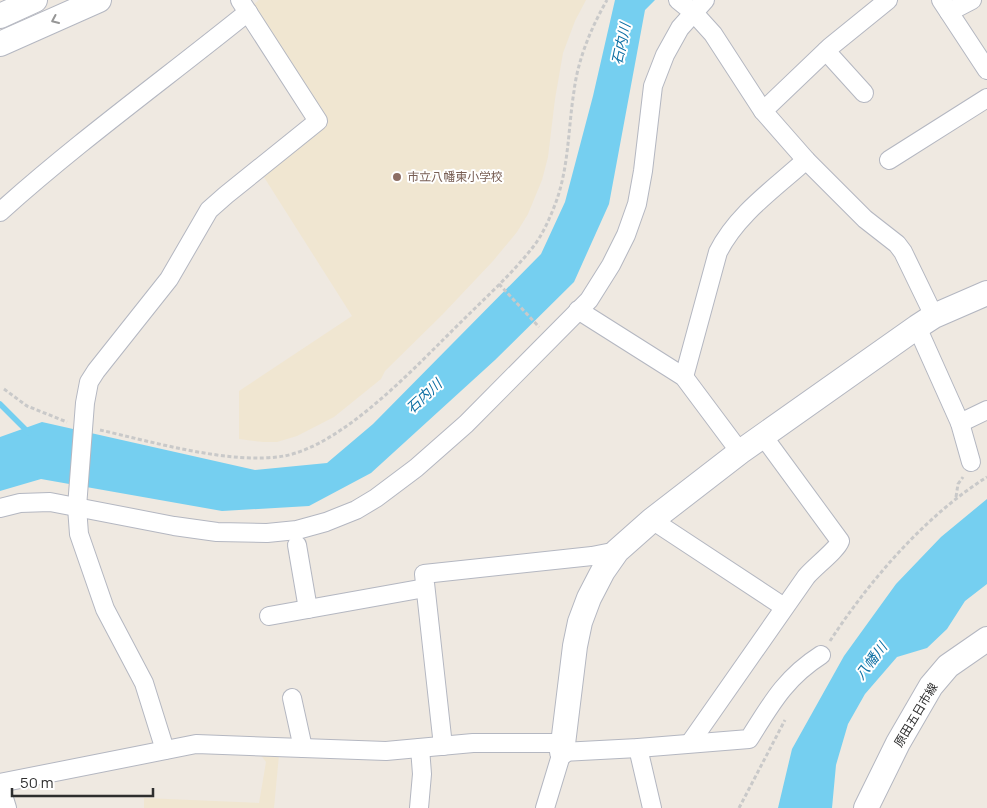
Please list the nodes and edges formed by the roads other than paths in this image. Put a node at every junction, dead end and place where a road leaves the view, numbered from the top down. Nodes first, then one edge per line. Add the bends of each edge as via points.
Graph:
1 (35, 0) edge
2 (99, 0) edge
3 (706, 0) edge
4 (888, 0) edge
5 (972, 0) edge
6 (244, 6) edge
7 (945, 6) edge
8 (686, 7) edge
9 (0, 16) edge
10 (0, 44) edge
11 (826, 51) junction
12 (987, 70) edge
13 (864, 93) dead end
14 (987, 98) edge
15 (763, 111) junction
16 (806, 160) junction
17 (889, 160) dead end
18 (0, 212) edge
19 (987, 294) edge
20 (578, 310) junction
21 (926, 321) junction
22 (684, 377) junction
23 (987, 410) edge
24 (960, 423) junction
25 (763, 436) junction
26 (740, 452) junction
27 (971, 462) dead end
28 (77, 502) junction
29 (0, 508) edge
30 (652, 520) junction
31 (297, 545) dead end
32 (617, 551) junction
33 (425, 588) junction
34 (784, 607) junction
35 (308, 609) junction
36 (269, 616) dead end
37 (987, 639) edge
38 (821, 654) road end
39 (292, 698) dead end
40 (690, 743) junction
41 (443, 746) junction
42 (563, 747) junction
43 (303, 748) junction
44 (420, 748) junction
45 (638, 748) junction
46 (165, 750) junction
47 (0, 784) edge
48 (8, 808) edge
49 (419, 808) edge
50 (546, 808) edge
51 (652, 808) edge
52 (866, 808) edge

1 - 9 street
2 -> 10 street
3 - 8 street
4 - 11 street
5 - 7 street
6 - 18 street via 185,64 44,172
6 - 28 street via 318,121 209,210 169,279 89,382 84,403
7 - 12 street
8 - 15 street via 713,34
8 - 20 street via 680,28 653,86 643,171 637,204 626,235 611,266 589,300
11 - 13 street
11 - 15 street
14 - 17 street
15 - 16 street
16 - 21 street via 903,252
16 - 22 street via 736,222 726,235 718,252
19 - 21 street
20 - 22 street
20 - 28 street via 466,424 416,468 356,510 326,522 282,532 217,532 174,526
21 - 24 street
21 - 25 street
22 - 26 street
23 - 24 street
24 - 27 street
25 - 26 street
25 - 34 street via 840,541 816,565
26 - 30 street
28 - 29 street via 20,503
28 - 46 street via 79,534 84,550 106,609 144,683
30 - 32 street
30 - 34 street
31 - 35 street
32 - 33 street via 424,574
32 - 42 street via 599,578 580,622
33 - 35 street
33 - 41 street
34 - 40 street
35 - 36 street
37 - 52 street, 原田五日市線 via 948,666 931,686
38 - 40 street via 789,680 749,739
39 - 43 street
40 - 45 street
41 - 42 street via 504,742
41 - 44 street
42 - 45 street
42 - 50 street
43 - 44 street via 386,751
43 - 46 street via 196,744
44 - 49 street
45 - 51 street
46 - 47 street
47 - 48 street

